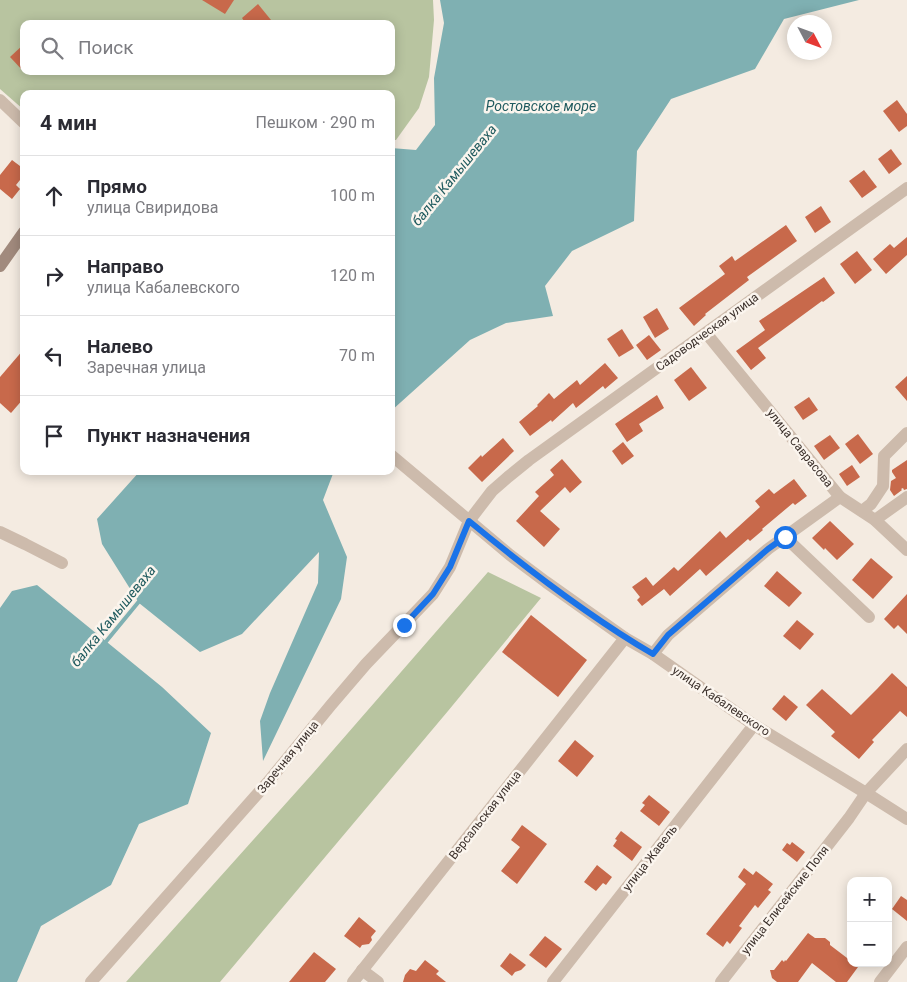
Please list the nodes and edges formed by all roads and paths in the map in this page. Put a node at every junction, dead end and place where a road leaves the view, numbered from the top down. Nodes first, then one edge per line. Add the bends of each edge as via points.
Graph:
1 (0, 100) edge
2 (20, 119) edge
3 (907, 188) edge
4 (20, 238) edge
5 (0, 266) edge
6 (706, 333) junction
7 (907, 433) edge
8 (395, 458) edge
9 (907, 497) edge
10 (840, 498) junction
11 (862, 511) junction
12 (875, 520) junction
13 (469, 521) junction
14 (0, 532) edge
15 (785, 537) junction
16 (907, 550) edge
17 (62, 563) dead end
18 (869, 617) dead end
19 (625, 638) junction
20 (653, 654) junction
21 (750, 730) junction
22 (907, 749) edge
23 (866, 793) junction
24 (907, 819) edge
25 (907, 947) edge
26 (362, 970) junction
27 (90, 982) edge
28 (353, 982) edge
29 (378, 982) edge
30 (553, 982) edge
31 (721, 982) edge
32 (880, 982) edge

1 - 2 street
3 - 6 street, Садоводческая улица
4 - 5 street
6 - 10 street, улица Саврасова
6 - 13 street, Садоводческая улица via 508,477 492,491
7 - 11 street via 884,456 883,486
8 - 13 street, улица Кабалевского
9 - 12 street
10 - 11 street, улица Саврасова
10 - 15 street
11 - 12 street, улица Саврасова
12 - 16 street, улица Саврасова
13 - 19 street, улица Кабалевского via 510,555
13 - 27 street, Заречная улица via 450,567 433,594 330,704 268,782
14 - 17 street
15 - 18 street
15 - 20 street via 668,635
19 - 20 street, улица Кабалевского
19 - 26 street, Версальская улица
20 - 21 street, улица Кабалевского
21 - 23 street, улица Кабалевского
21 - 30 street, улица Жавель
22 - 23 street, улица Елисейские Поля
23 - 24 street, улица Кабалевского
23 - 31 street, улица Елисейские Поля
25 - 32 street
26 - 28 street, Версальская улица
26 - 29 street

